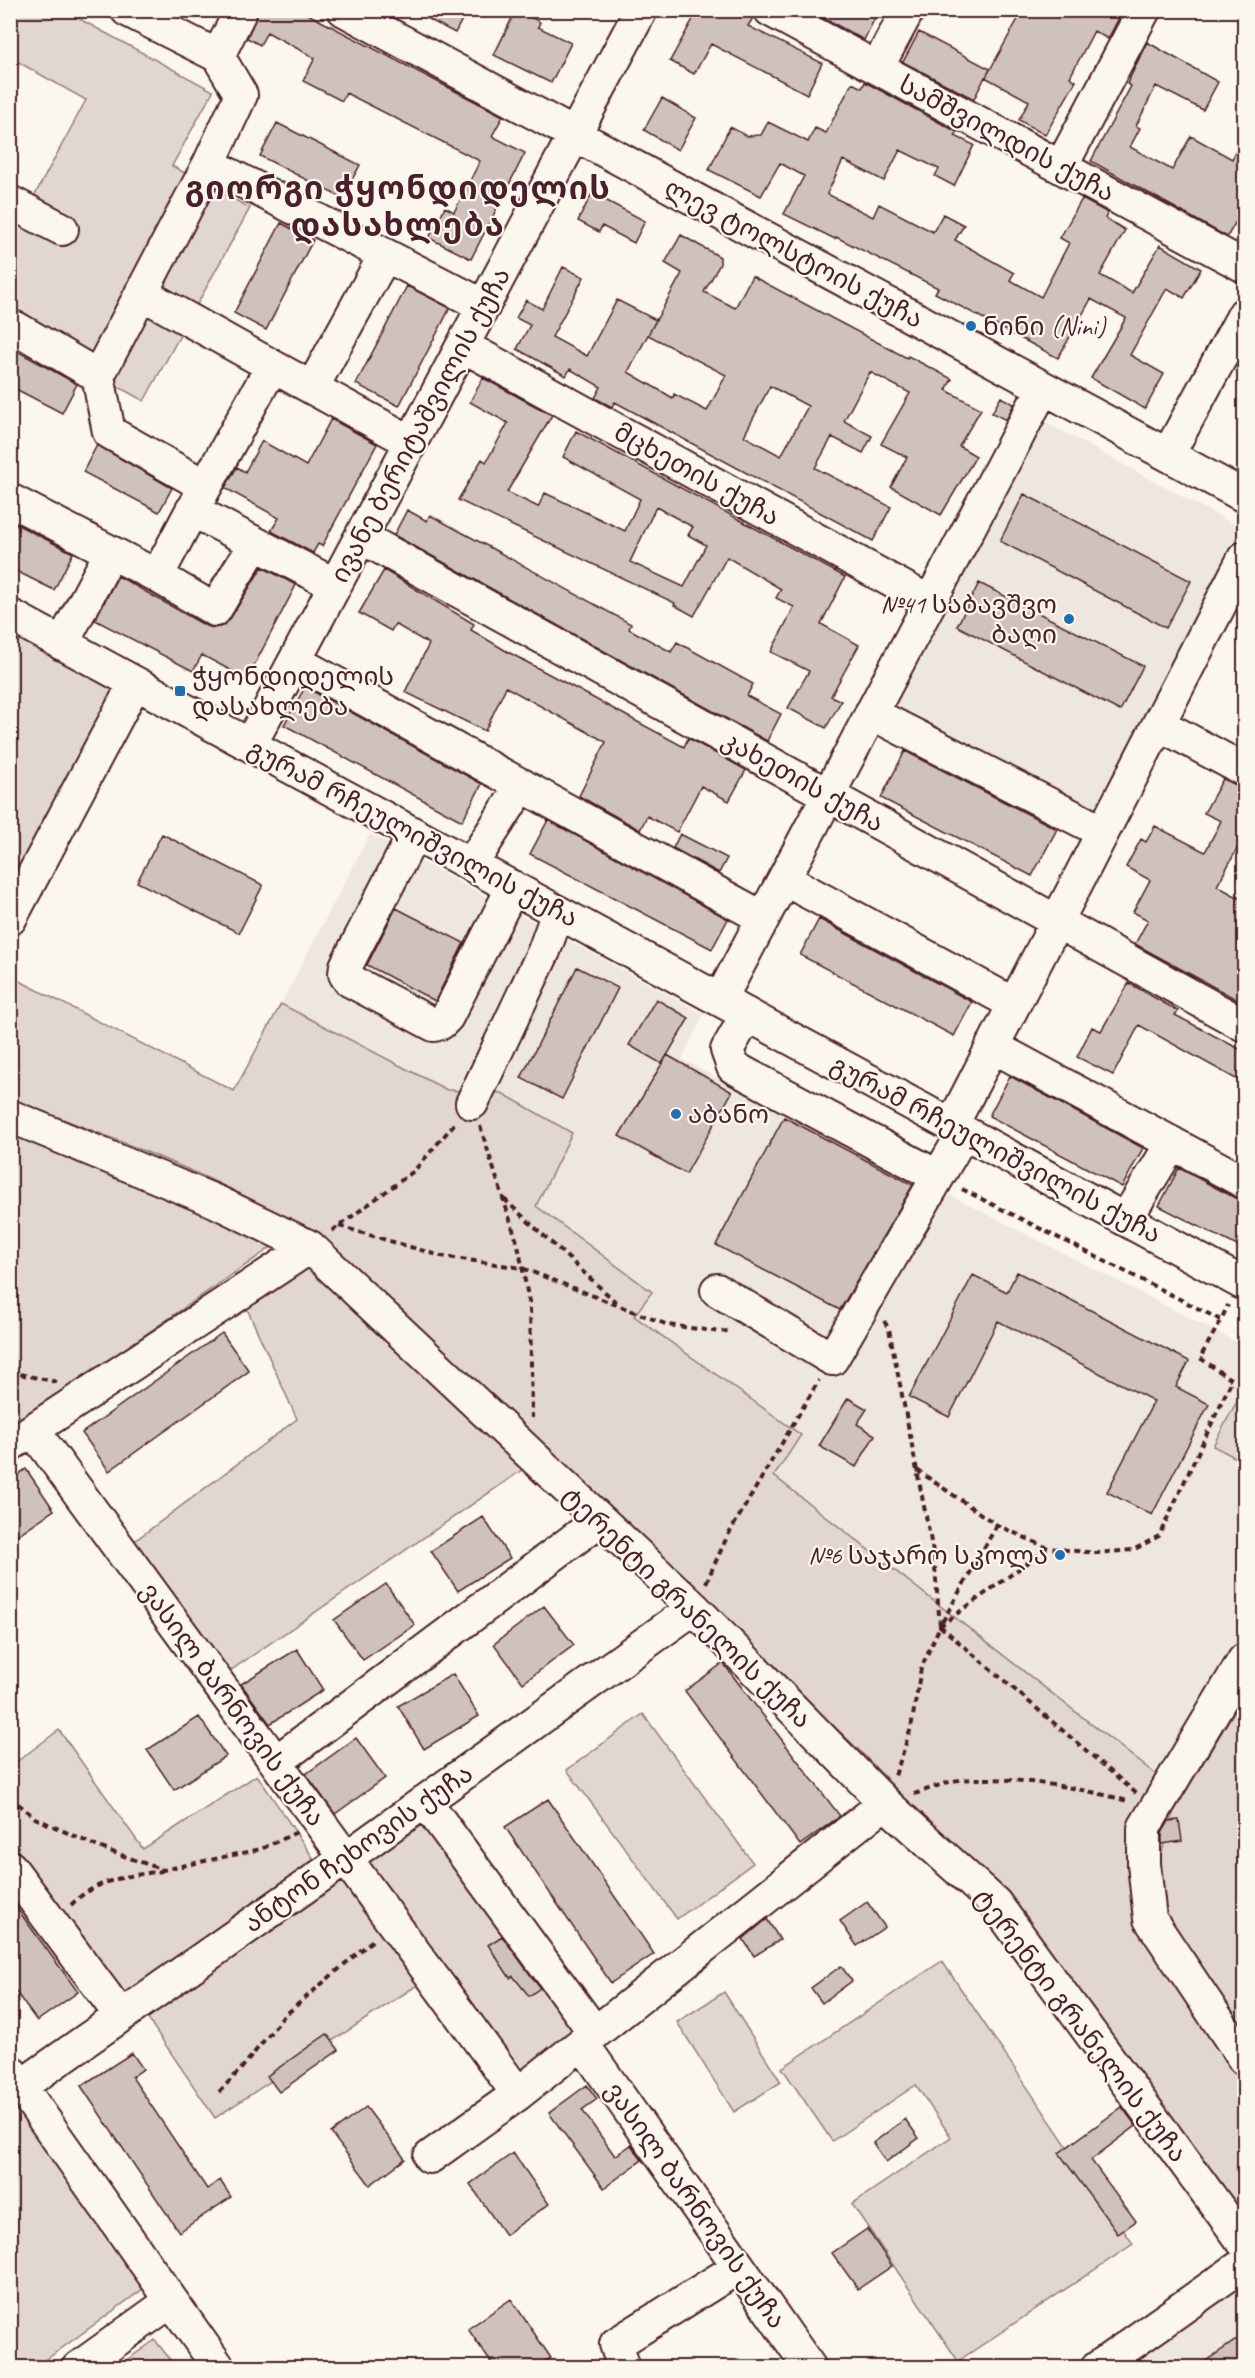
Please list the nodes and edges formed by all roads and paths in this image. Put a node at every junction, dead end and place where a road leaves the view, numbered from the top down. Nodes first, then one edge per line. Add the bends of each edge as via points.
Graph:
1 (127, 10) edge
2 (241, 10) edge
3 (344, 10) edge
4 (641, 10) edge
5 (770, 10) edge
6 (908, 10) edge
7 (1143, 10) edge
8 (218, 56) junction
9 (877, 68) junction
10 (575, 135) junction
11 (209, 164) junction
12 (1061, 167) junction
13 (10, 202) edge
14 (62, 228) dead end
15 (385, 255) junction
16 (1245, 266) edge
17 (141, 293) junction
18 (484, 306) junction
19 (1245, 314) edge
20 (10, 330) edge
21 (463, 346) junction
22 (272, 366) junction
23 (98, 376) junction
24 (312, 388) junction
25 (1044, 388) junction
26 (411, 442) junction
27 (1169, 453) junction
28 (1245, 496) edge
29 (199, 498) junction
30 (10, 500) edge
31 (361, 537) junction
32 (255, 543) junction
33 (111, 552) junction
34 (1245, 558) edge
35 (157, 576) junction
36 (335, 585) junction
37 (930, 602) junction
38 (10, 615) edge
39 (62, 644) junction
40 (295, 661) junction
41 (135, 683) junction
42 (871, 713) junction
43 (1159, 724) junction
44 (250, 745) junction
45 (1245, 770) edge
46 (522, 785) junction
47 (829, 796) junction
48 (1103, 832) junction
49 (410, 841) junction
50 (471, 865) junction
51 (784, 879) junction
52 (510, 894) junction
53 (558, 912) junction
54 (763, 918) junction
55 (10, 919) edge
56 (1058, 922) junction
57 (720, 1000) junction
58 (1014, 1004) junction
59 (747, 1015) junction
60 (1245, 1025) edge
61 (992, 1046) junction
62 (472, 1103) junction
63 (10, 1116) edge
64 (958, 1128) junction
65 (1172, 1143) junction
66 (937, 1176) junction
67 (1245, 1182) edge
68 (502, 1197) junction
69 (1126, 1219) junction
70 (339, 1226) junction
71 (310, 1247) junction
72 (522, 1268) junction
73 (1242, 1283) edge
74 (717, 1290) dead end
75 (867, 1298) junction
76 (621, 1306) junction
77 (1221, 1320) junction
78 (774, 1325) junction
79 (832, 1359) junction
80 (10, 1372) edge
81 (94, 1389) junction
82 (22, 1438) edge
83 (533, 1456) junction
84 (917, 1470) junction
85 (600, 1520) junction
86 (997, 1524) junction
87 (1048, 1548) junction
88 (694, 1608) junction
89 (940, 1626) junction
90 (1245, 1660) edge
91 (276, 1762) junction
92 (10, 1797) edge
93 (425, 1801) junction
94 (885, 1803) junction
95 (1150, 1819) junction
96 (319, 1822) junction
97 (346, 1858) junction
98 (10, 1867) edge
99 (163, 1870) junction
100 (393, 1923) junction
101 (53, 1924) junction
102 (120, 2016) junction
103 (589, 2038) junction
104 (1245, 2059) edge
105 (16, 2078) edge
106 (219, 2092) dead end
107 (518, 2094) junction
108 (430, 2157) dead end
109 (1245, 2242) edge
110 (1245, 2264) edge
111 (739, 2267) junction
112 (171, 2301) junction
113 (78, 2367) edge
114 (219, 2367) edge
115 (624, 2367) edge
116 (810, 2367) edge
117 (1097, 2367) edge

1 - 8 street
2 - 8 street
3 - 10 street, ლევ ტოლსტოის ქუჩა
4 - 10 street, ივანე ბერიტაშვილის ქუჩა
5 - 9 street, სამშვილდის ქუჩა
6 - 9 street
7 - 12 street
8 - 11 street via 241,95
9 - 12 street, სამშვილდის ქუჩა
10 - 18 street, ივანე ბერიტაშვილის ქუჩა
10 - 25 street, ლევ ტოლსტოის ქუჩა
11 - 15 street
11 - 17 street
12 - 16 street, სამშვილდის ქუჩა
13 - 14 street
15 - 18 street
15 - 24 street
17 - 22 street
17 - 23 street
18 - 21 street, ივანე ბერიტაშვილის ქუჩა
19 - 27 street
20 - 23 street via 16,328
21 - 26 street, ივანე ბერიტაშვილის ქუჩა
21 - 37 street, მცხეთის ქუჩა
22 - 24 street
22 - 29 street
23 - 29 street via 109,432
24 - 26 street
25 - 27 street, ლევ ტოლსტოის ქუჩა
25 - 37 street
26 - 31 street, ივანე ბერიტაშვილის ქუჩა
27 - 28 street, ლევ ტოლსტოის ქუჩა
29 - 32 street
29 - 35 street
30 - 33 street
31 - 36 street, ივანე ბერიტაშვილის ქუჩა
31 - 47 street, კახეთის ქუჩა
32 - 35 street via 215,610
32 - 36 street
33 - 35 street
33 - 39 street
34 - 43 street
36 - 40 street, ივანე ბერიტაშვილის ქუჩა
37 - 42 street
38 - 39 street, გურამ რჩეულიშვილის ქუჩა
39 - 41 street, გურამ რჩეულიშვილის ქუჩა
40 - 44 street, ივანე ბერიტაშვილის ქუჩა
40 - 46 street
41 - 44 street, გურამ რჩეულიშვილის ქუჩა
41 - 55 street
42 - 47 street
42 - 48 street
43 - 45 street
43 - 48 street
44 - 49 street, გურამ რჩეულიშვილის ქუჩა
46 - 50 street
46 - 54 street
47 - 51 street
47 - 56 street, კახეთის ქუჩა
48 - 56 street
49 - 50 street, გურამ რჩეულიშვილის ქუჩა
49 - 52 street
49 - 52 street via 346,966 349,980 434,1025 445,1020
50 - 52 street, გურამ რჩეულიშვილის ქუჩა
51 - 54 street
51 - 58 street
52 - 53 street, გურამ რჩეულიშვილის ქუჩა
53 - 57 street, გურამ რჩეულიშვილის ქუჩა
53 - 62 street via 544,951
54 - 57 street
56 - 58 street
56 - 60 street, კახეთის ქუჩა
57 - 59 street, გურამ რჩეულიშვილის ქუჩა
58 - 61 street
59 - 64 street, გურამ რჩეულიშვილის ქუჩა
59 - 66 street via 727,1050 733,1067
61 - 64 street
61 - 65 street
62 - 68 path
62 - 70 path via 414,1171
63 - 71 street, ტერენტი გრანელის ქუჩა via 217,1202
64 - 66 street
64 - 69 street, გურამ რჩეულიშვილის ქუჩა
65 - 67 street
65 - 69 street
66 - 75 street
66 - 77 path
68 - 72 path
68 - 76 path
69 - 73 street, გურამ რჩეულიშვილის ქუჩა
70 - 71 path
70 - 72 path via 441,1256
71 - 81 street
71 - 83 street, ტერენტი გრანელის ქუჩა
72 - 76 path
72 - 83 path via 530,1306
73 - 77 path
74 - 78 street
75 - 79 street
75 - 84 path via 889,1329
76 - 78 path via 668,1325 721,1332
77 - 87 path via 1200,1358 1232,1380 1159,1536 1133,1550 1096,1553
78 - 79 street
79 - 88 path via 727,1537
80 - 81 path
81 - 82 street
82 - 91 street, ვასილ ბარნოვის ქუჩა
83 - 85 street, ტერენტი გრანელის ქუჩა
84 - 86 path
84 - 89 path via 934,1557
85 - 88 street, ტერენტი გრანელის ქუჩა
85 - 91 street
86 - 87 path
86 - 89 path
87 - 89 path
88 - 93 street, ანტონ ჩეხოვის ქუჩა
88 - 94 street, ტერენტი გრანელის ქუჩა
89 - 94 path via 921,1668 911,1728
89 - 95 path
90 - 95 street
91 - 96 street, ვასილ ბარნოვის ქუჩა
92 - 99 path via 35,1818
93 - 97 street, ანტონ ჩეხოვის ქუჩა
93 - 103 street, ვასილ ბარნოვის ქუჩა
94 - 95 path via 958,1780 1000,1781 1098,1792
94 - 103 street
94 - 109 street, ტერენტი გრანელის ქუჩა via 994,1903
95 - 104 street via 1144,1864 1150,1919
96 - 97 street, ვასილ ბარნოვის ქუჩა
96 - 99 path via 261,1849
97 - 100 street, ვასილ ბარნოვის ქუჩა
97 - 102 street, ანტონ ჩეხოვის ქუჩა
98 - 101 street
99 - 101 path via 112,1879 82,1893
100 - 106 path via 283,2016
100 - 107 street, ვასილ ბარნოვის ქუჩა
101 - 102 street
102 - 105 street, ანტონ ჩეხოვის ქუჩა
103 - 107 street
103 - 111 street, ვასილ ბარნოვის ქუჩა
105 - 112 street
107 - 108 street
110 - 117 street
111 - 115 street via 616,2344
111 - 116 street, ვასილ ბარნოვის ქუჩა
112 - 113 street
112 - 114 street

